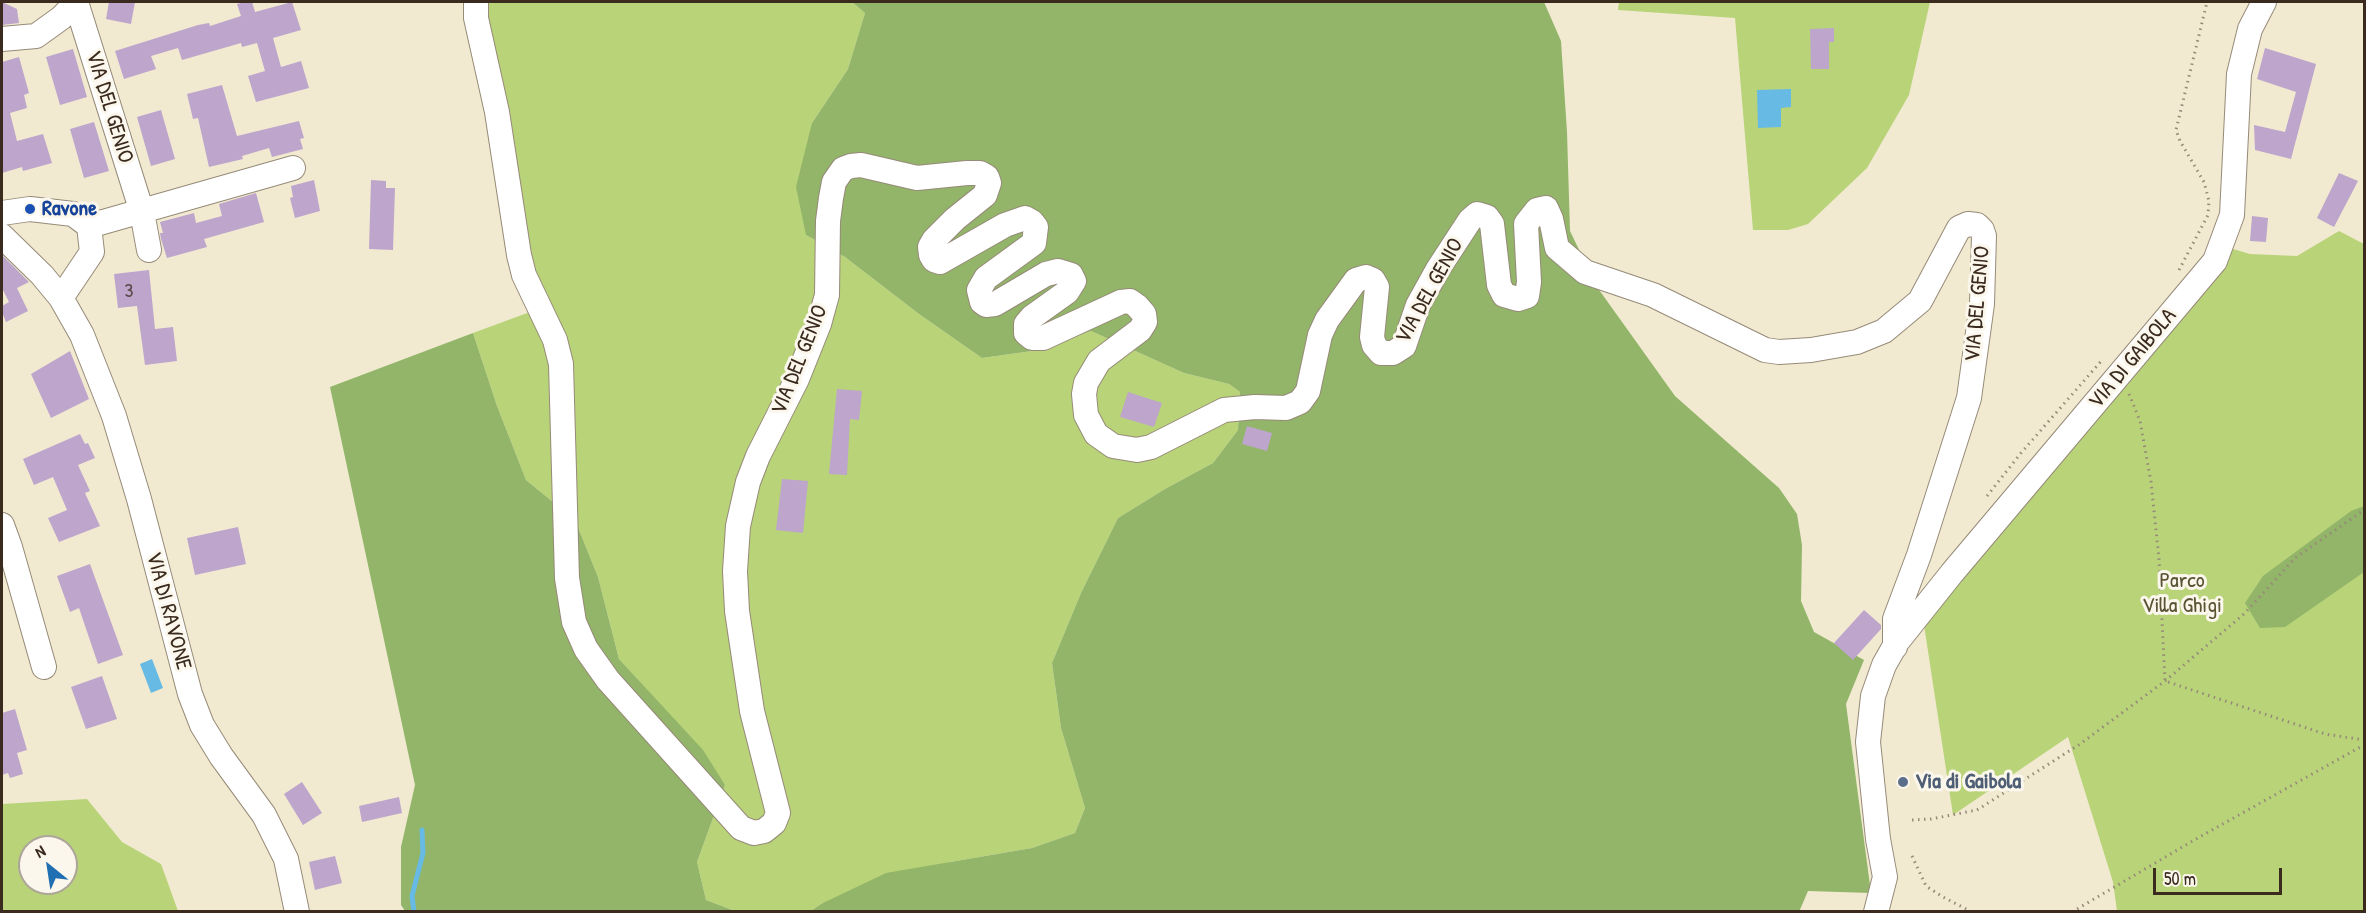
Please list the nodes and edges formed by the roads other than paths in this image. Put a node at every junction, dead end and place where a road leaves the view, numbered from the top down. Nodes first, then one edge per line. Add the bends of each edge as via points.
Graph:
1 (76, 2) edge
2 (476, 2) edge
3 (2264, 2) edge
4 (2, 39) edge
5 (293, 168) dead end
6 (142, 212) junction
7 (2, 213) edge
8 (89, 226) junction
9 (2, 236) edge
10 (150, 250) dead end
11 (61, 298) junction
12 (2, 525) edge
13 (1895, 647) junction
14 (44, 667) dead end
15 (297, 912) edge
16 (1876, 912) edge

1 - 4 street, VIA DEL GENIO via 36,36
1 - 6 street, VIA DEL GENIO
2 - 13 street, VIA DEL GENIO via 519,255 555,340 561,364 567,578 574,622 586,649 608,680 741,828 754,833 764,831 778,813 752,711 737,611 738,526 758,456 797,379 819,324 827,295 828,221 834,182 843,169 851,166 917,178 967,173 987,177 985,195 934,240 931,255 940,262 1005,225 1025,218 1032,222 1036,227 1034,243 986,278 979,290 982,302 995,304 1046,274 1058,271 1071,275 1074,281 1067,292 1026,324 1026,333 1032,338 1043,338 1121,302 1130,301 1137,306 1144,314 1140,330 1099,361 1084,394 1086,415 1096,434 1113,446 1137,450 1151,447 1224,410 1254,406 1286,408 1300,402 1308,391 1320,335 1356,280 1366,277 1377,286 1374,345 1381,353 1393,353 1404,346 1418,305 1477,214 1487,217 1492,224 1498,285 1504,295 1518,299 1527,296 1526,224 1537,210 1546,208 1555,245 1585,272 1653,295 1765,350 1779,352 1857,342 1884,331 1920,302 1959,228 1977,225 1984,236 1982,304 1969,398 1895,619
3 - 13 street, VIA DI GAIBOLA via 2250,29 2240,74 2232,215 2215,261 2114,364
5 - 6 street
6 - 8 street
6 - 10 street, VIA DEL GENIO
7 - 8 street via 30,209 73,214
8 - 11 street via 92,252
9 - 11 street, VIA DI RAVONE
11 - 15 street, VIA DI RAVONE via 82,335 114,416 190,694 202,724 264,815 286,859
12 - 14 street
13 - 16 street, VIA DI GAIBOLA via 1873,696 1868,742 1885,877

